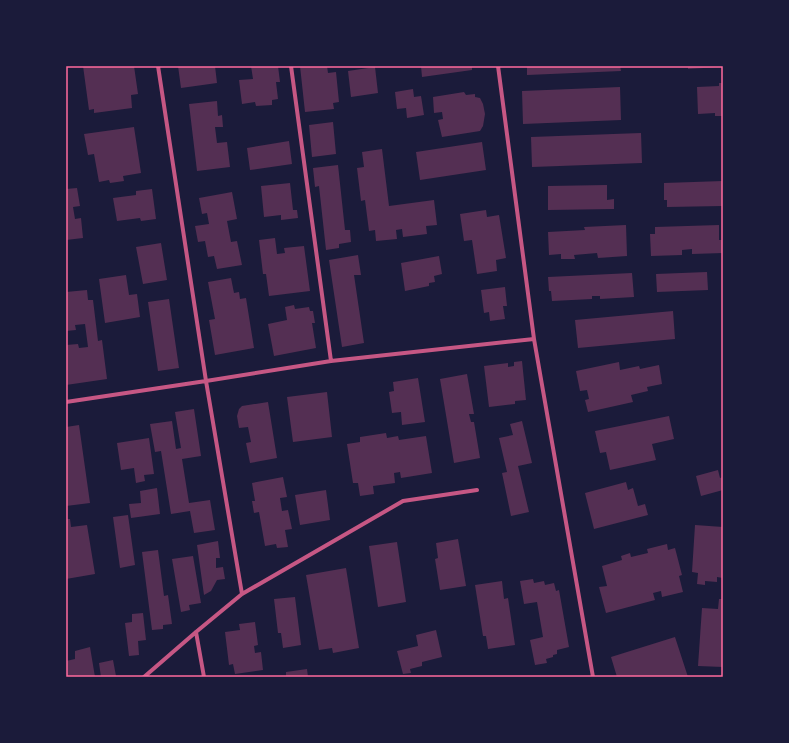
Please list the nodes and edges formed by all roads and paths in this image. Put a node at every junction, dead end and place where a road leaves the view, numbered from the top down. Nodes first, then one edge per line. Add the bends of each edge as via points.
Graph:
1 (158, 66) edge
2 (291, 66) edge
3 (498, 66) edge
4 (534, 339) junction
5 (331, 361) junction
6 (206, 381) junction
7 (66, 402) edge
8 (478, 490) dead end
9 (242, 594) junction
10 (196, 632) junction
11 (144, 677) edge
12 (204, 677) edge
13 (593, 677) edge

1 - 6 street
2 - 5 street
3 - 4 street
4 - 5 street
4 - 13 street
5 - 6 street
6 - 7 street
6 - 9 street
8 - 9 street via 403,501
9 - 10 street
10 - 11 street
10 - 12 street

